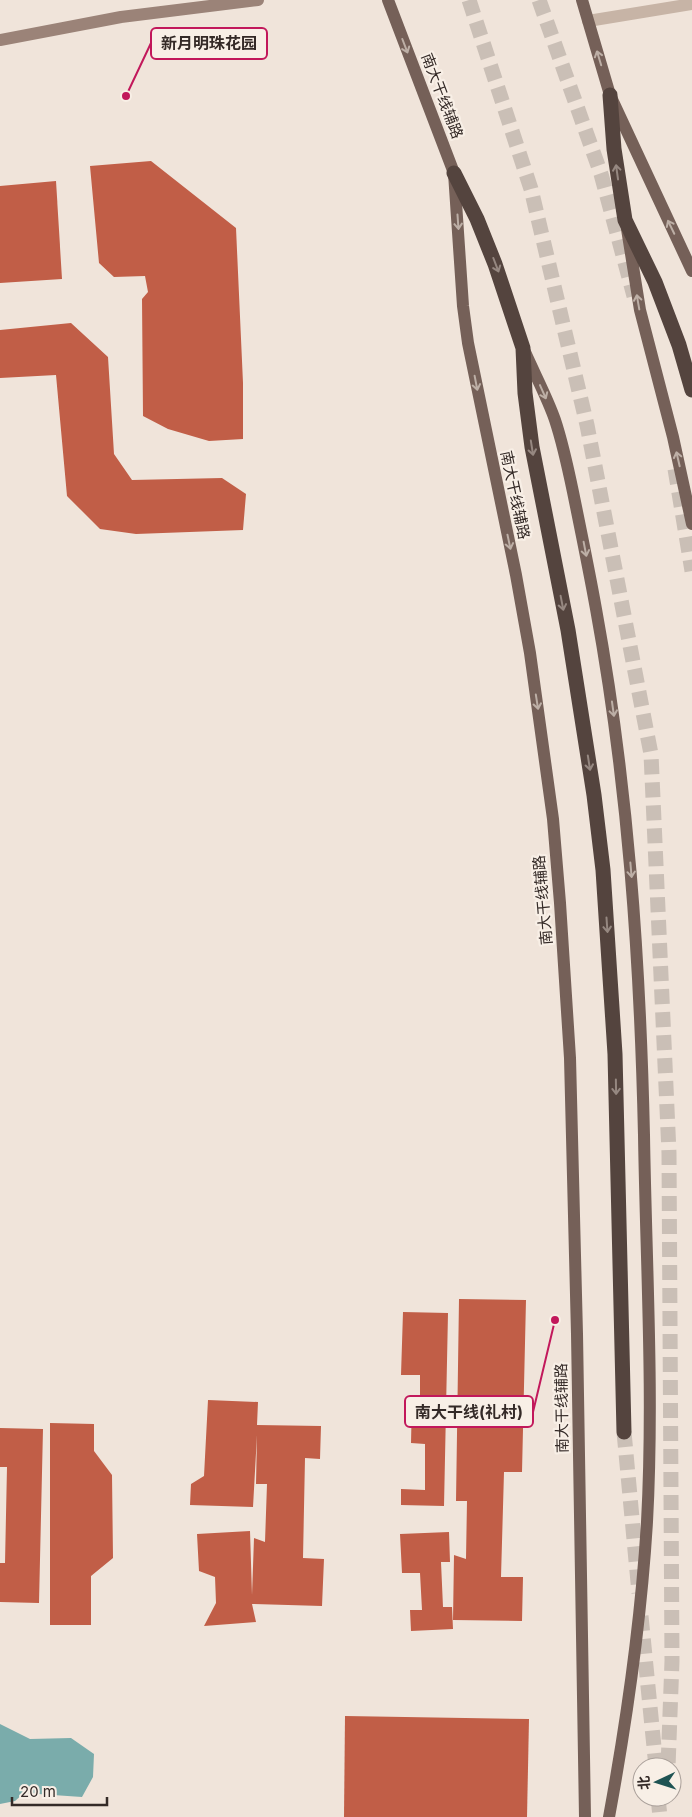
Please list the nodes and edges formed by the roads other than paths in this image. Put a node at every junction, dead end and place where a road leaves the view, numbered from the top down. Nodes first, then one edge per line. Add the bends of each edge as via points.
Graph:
1 (258, 0) edge
2 (388, 0) edge
3 (582, 0) edge
4 (692, 4) edge
5 (588, 21) junction
6 (0, 40) edge
7 (610, 95) junction
8 (454, 173) junction
9 (626, 220) junction
10 (692, 271) edge
11 (522, 348) junction
12 (692, 390) edge
13 (692, 524) edge
14 (624, 1432) tunnel mouth
15 (585, 1817) edge
16 (609, 1817) edge

1 - 6 main road via 121,17
2 -> 8 main road, 南大干线辅路
3 - 5 main road
4 - 5 lane
7 -> 5 main road
9 -> 7 highway via 614,149
10 -> 7 main road
8 -> 11 highway via 495,264
8 -> 15 main road, 南大干线辅路 via 468,343 530,653 553,819 561,913 570,1058
9 - 12 highway via 656,282
13 -> 9 main road via 640,310
11 -> 14 highway via 532,447 580,704 603,870 615,1054
11 -> 16 main road via 560,436 592,584 621,774 638,966 649,1373 647,1520 628,1710

